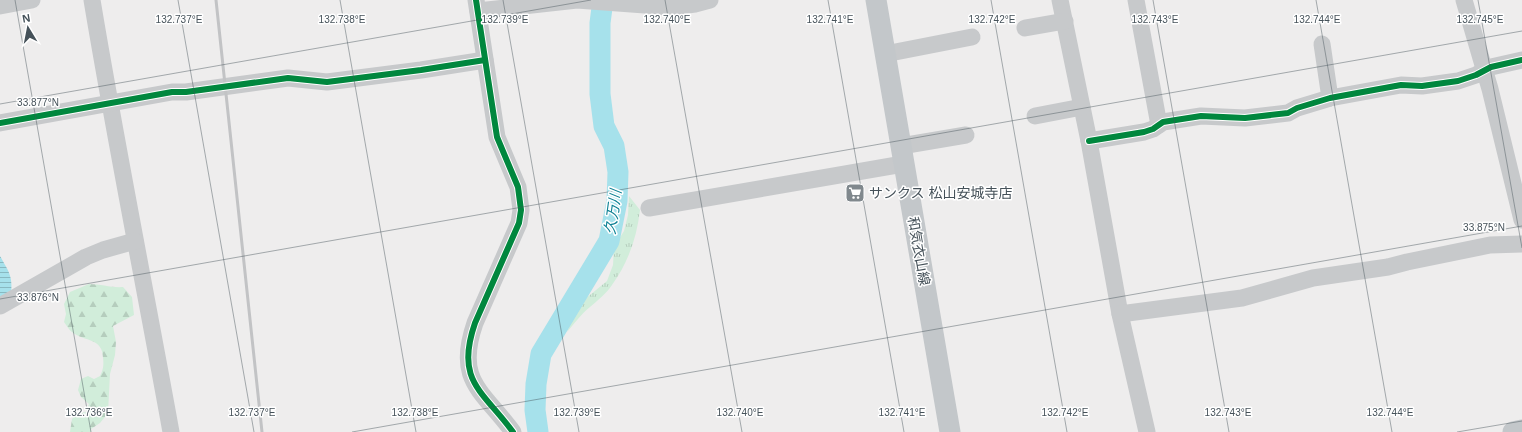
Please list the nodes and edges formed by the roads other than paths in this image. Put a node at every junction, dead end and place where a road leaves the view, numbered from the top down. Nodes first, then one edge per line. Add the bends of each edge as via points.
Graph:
1 (32, 0) edge
2 (92, 0) edge
3 (710, 0) edge
4 (876, 0) edge
5 (1060, 0) edge
6 (1136, 0) edge
7 (1464, 0) edge
8 (592, 1) edge
9 (0, 6) edge
10 (477, 6) edge
11 (1065, 21) junction
12 (1025, 28) dead end
13 (972, 37) dead end
14 (1322, 44) dead end
15 (885, 54) junction
16 (485, 60) junction
17 (1522, 60) edge
18 (1484, 70) junction
19 (1330, 98) junction
20 (109, 102) junction
21 (1082, 107) junction
22 (1035, 116) dead end
23 (0, 123) edge
24 (1159, 125) junction
25 (966, 135) dead end
26 (1089, 141) junction
27 (902, 155) junction
28 (1516, 173) edge
29 (649, 208) dead end
30 (1522, 220) edge
31 (135, 241) junction
32 (1522, 244) edge
33 (0, 306) edge
34 (1120, 314) junction
35 (1522, 430) edge
36 (171, 432) edge
37 (513, 432) edge
38 (950, 432) edge
39 (1147, 432) edge
40 (1512, 432) edge

1 - 9 street
2 - 20 street
3 - 8 street via 672,7
4 - 15 main road, 和気衣山線
5 - 11 street
6 - 24 street
7 - 18 street
8 - 10 street
10 - 16 street
11 - 12 street
11 - 21 street
13 - 15 street
14 - 19 street
15 - 27 main road, 和気衣山線
16 - 20 street via 327,82 288,78
16 - 37 street via 497,137 518,187 521,210 519,223 471,333 468,360 478,390
17 - 18 street via 1491,66
18 - 19 street via 1458,81 1422,86 1401,85
18 - 28 street
19 - 24 street via 1288,113 1245,118 1201,116 1163,122
20 - 23 street
20 - 31 street
21 - 22 street
21 - 26 street
24 - 26 street via 1144,132
25 - 27 street
26 - 34 street
27 - 29 street
27 - 38 main road, 和気衣山線
28 - 30 street
31 - 33 street via 86,257
31 - 36 street
32 - 34 street via 1490,245 1388,268 1313,278 1242,298
34 - 39 street
35 - 40 main road

